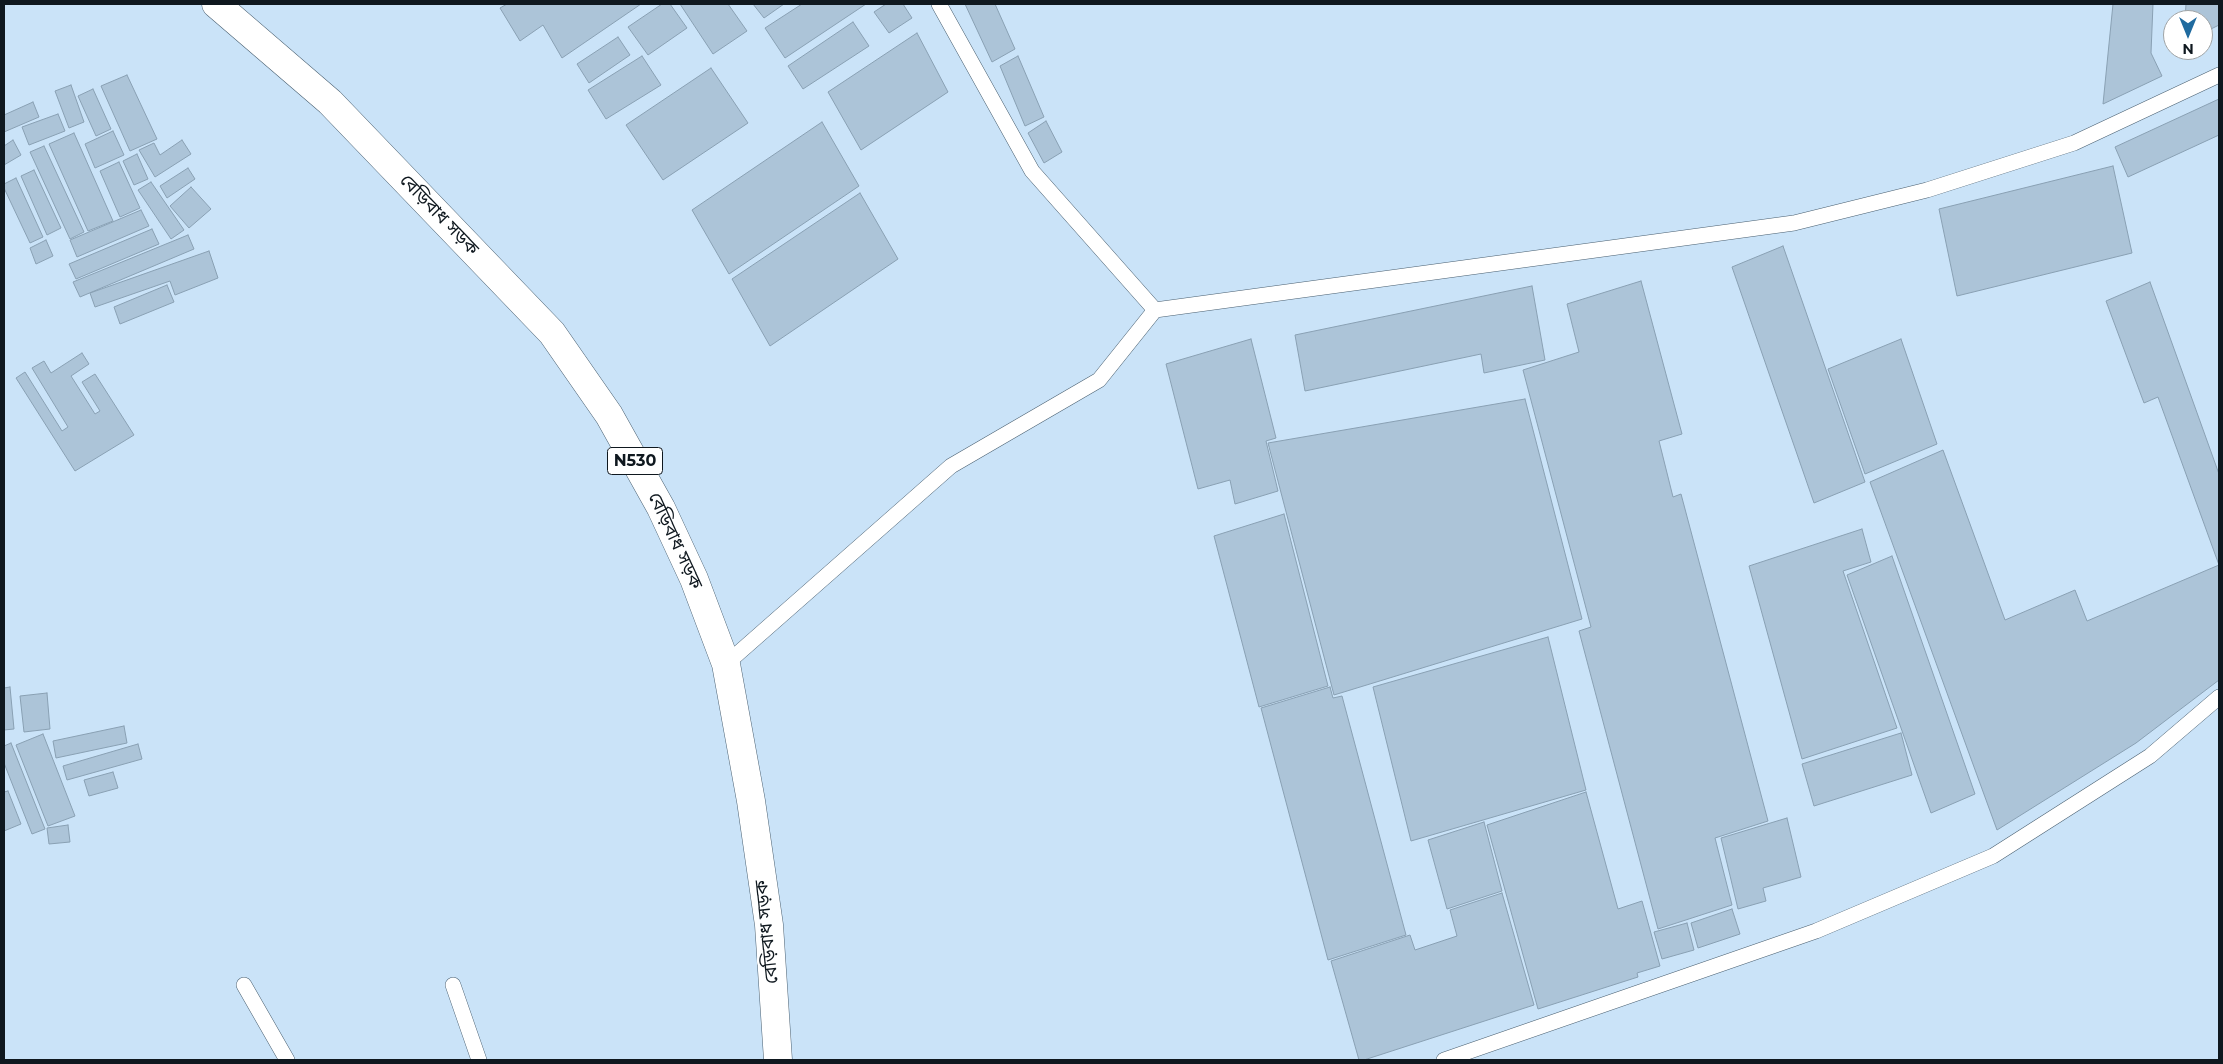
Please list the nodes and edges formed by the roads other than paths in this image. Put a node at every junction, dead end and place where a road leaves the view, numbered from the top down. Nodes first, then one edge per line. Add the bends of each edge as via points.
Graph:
1 (216, 4) edge
2 (939, 4) edge
3 (2219, 75) edge
4 (1155, 310) junction
5 (726, 664) junction
6 (2219, 697) edge
7 (244, 985) dead end
8 (453, 985) dead end
9 (287, 1060) edge
10 (479, 1060) edge
11 (778, 1060) edge
12 (1444, 1060) edge

1 - 5 highway, বেড়িবাধ সড়ক / N530 via 330,102 552,333 609,415 661,508 694,579
2 - 4 lane via 1032,171
3 - 4 lane via 2074,143 1927,190 1794,223
4 - 5 lane via 1099,380 951,466
5 - 11 highway, বেড়িবাধ সড়ক / N530 via 769,925
6 - 12 lane via 2150,756 1993,856 1816,931
7 - 9 lane
8 - 10 lane

